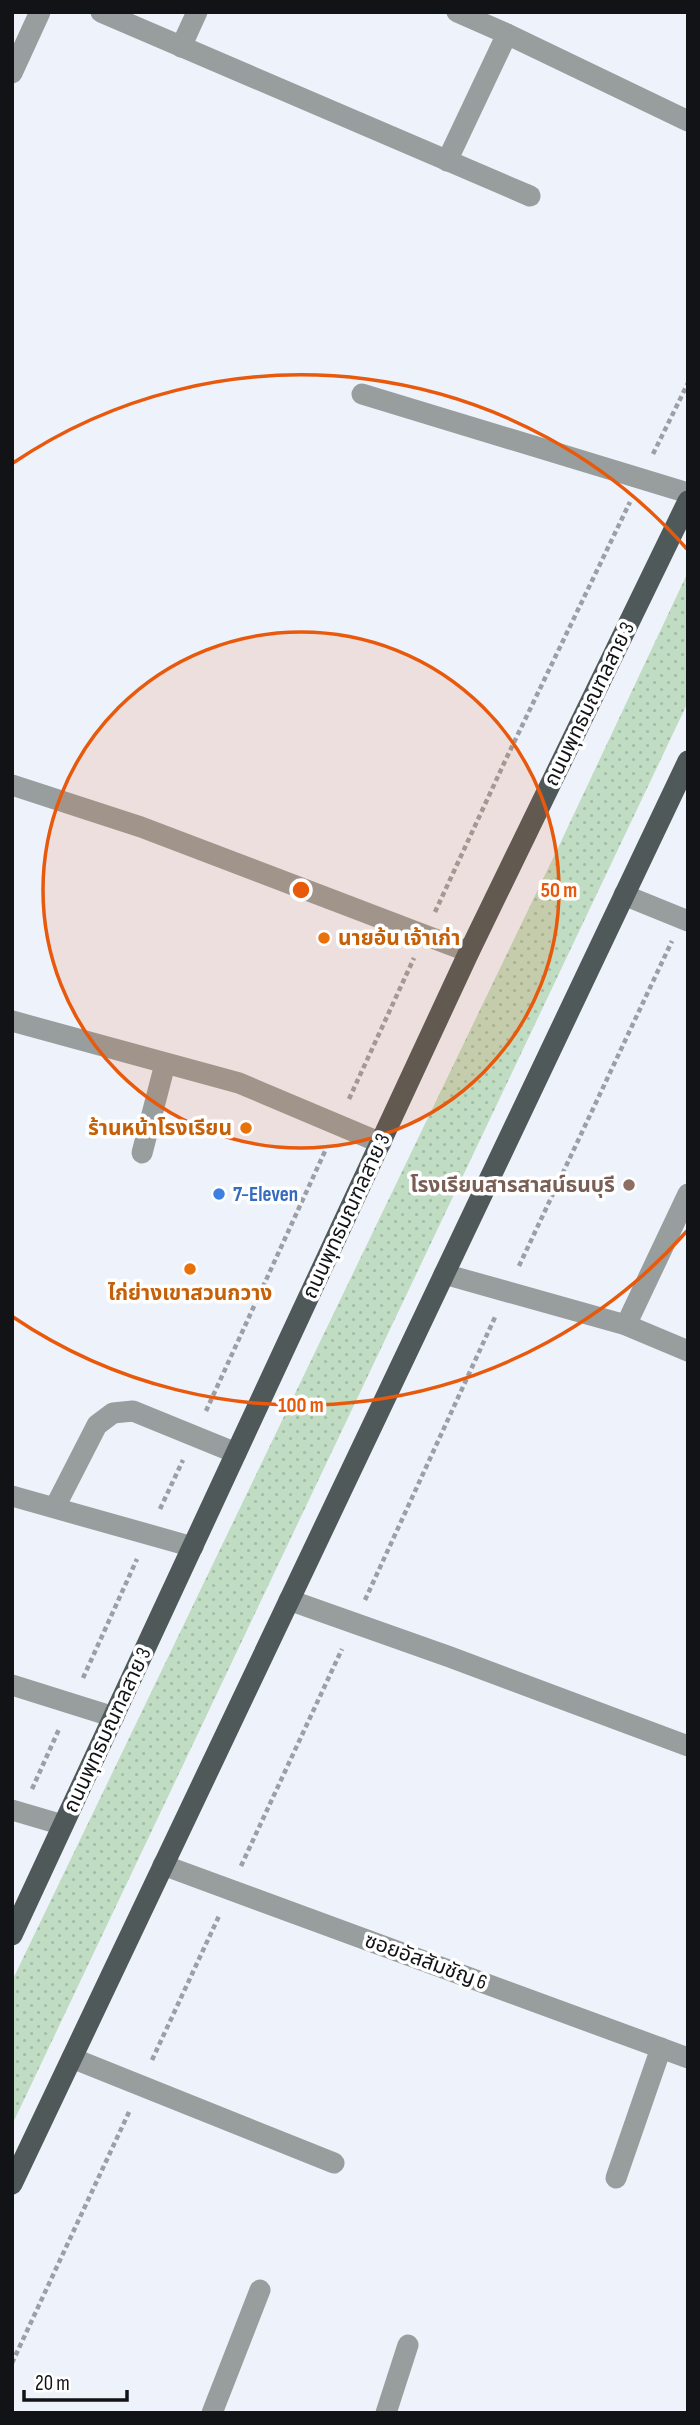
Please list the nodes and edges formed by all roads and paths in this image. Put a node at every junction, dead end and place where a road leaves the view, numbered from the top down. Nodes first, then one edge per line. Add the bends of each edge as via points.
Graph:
1 (40, 12) edge
2 (101, 12) edge
3 (197, 12) edge
4 (457, 12) edge
5 (507, 34) junction
6 (181, 47) junction
7 (12, 73) edge
8 (688, 121) edge
9 (447, 161) junction
10 (530, 196) dead end
11 (362, 394) dead end
12 (688, 493) edge
13 (688, 501) edge
14 (688, 761) edge
15 (12, 785) edge
16 (624, 895) junction
17 (688, 921) edge
18 (469, 952) junction
19 (12, 1021) edge
20 (165, 1064) junction
21 (381, 1143) junction
22 (142, 1153) dead end
23 (688, 1194) edge
24 (444, 1274) junction
25 (626, 1325) junction
26 (688, 1351) edge
27 (236, 1453) junction
28 (12, 1496) edge
29 (55, 1507) junction
30 (192, 1547) junction
31 (289, 1600) junction
32 (12, 1685) edge
33 (114, 1717) junction
34 (688, 1746) edge
35 (12, 1810) edge
36 (63, 1825) junction
37 (163, 1865) junction
38 (12, 1935) edge
39 (661, 2048) junction
40 (72, 2058) junction
41 (688, 2058) edge
42 (334, 2163) dead end
43 (616, 2178) dead end
44 (12, 2184) edge
45 (260, 2290) dead end
46 (408, 2345) dead end
47 (212, 2413) edge
48 (386, 2413) edge

1 - 7 street
2 - 6 street
3 - 6 street
4 - 5 street
5 - 8 street
5 - 9 street
6 - 9 street
9 - 10 street
11 - 12 street
13 - 18 main road, ถนนพุทธมณฑลสาย 3
14 - 16 main road
15 - 18 street via 141,827
16 - 17 street
16 - 24 main road
18 - 21 main road, ถนนพุทธมณฑลสาย 3
19 - 20 street
20 - 21 street via 239,1083
20 - 22 street
21 - 27 main road, ถนนพุทธมณฑลสาย 3
23 - 25 street
24 - 25 street
24 - 31 main road
25 - 26 street
27 - 29 street via 133,1411 113,1413 97,1425
27 - 30 main road, ถนนพุทธมณฑลสาย 3
28 - 29 street
29 - 30 street
30 - 33 main road, ถนนพุทธมณฑลสาย 3
31 - 34 street
31 - 37 main road
32 - 33 street
33 - 36 main road, ถนนพุทธมณฑลสาย 3
35 - 36 street
36 - 38 main road, ถนนพุทธมณฑลสาย 3
37 - 39 street, ซอยอัสสัมชัญ 6
37 - 40 main road
39 - 41 street, ซอยอัสสัมชัญ 6
39 - 43 street
40 - 42 street
40 - 44 main road
45 - 47 street
46 - 48 street

